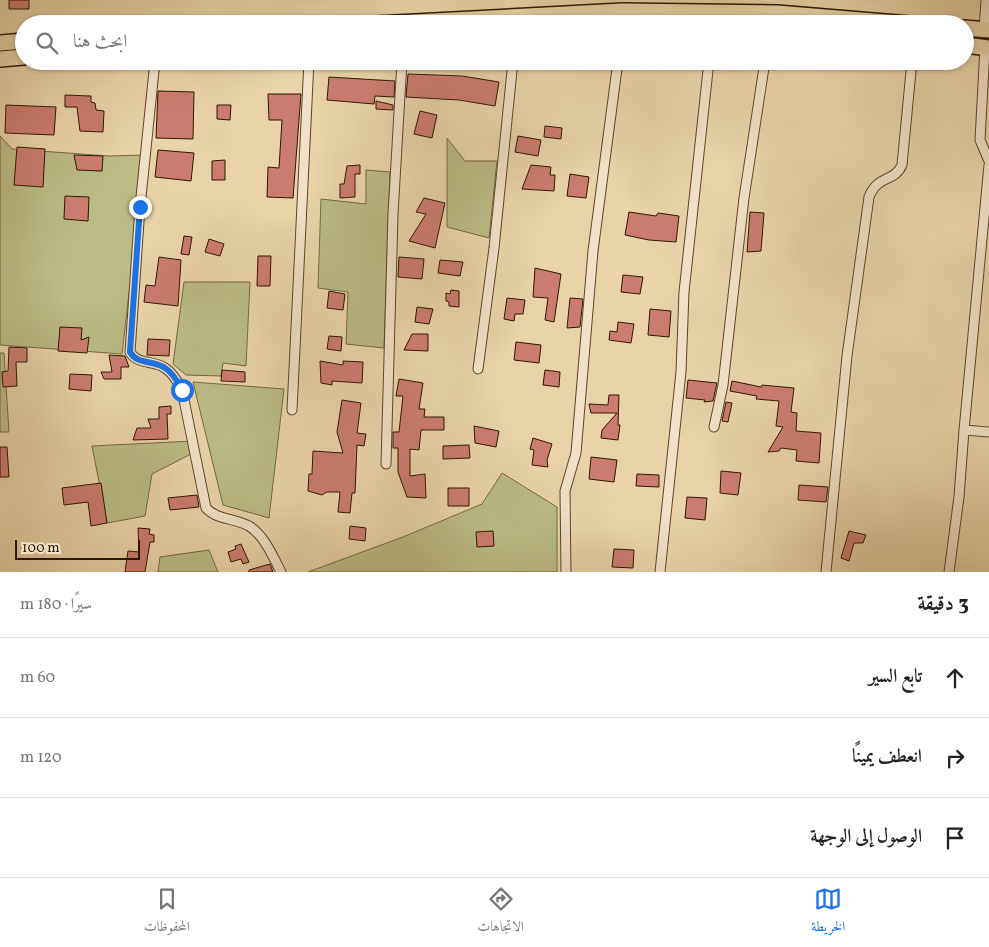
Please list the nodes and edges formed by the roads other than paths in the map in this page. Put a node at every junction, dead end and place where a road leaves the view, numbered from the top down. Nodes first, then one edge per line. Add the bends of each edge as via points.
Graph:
1 (986, 0) edge
2 (546, 15) edge
3 (801, 15) edge
4 (986, 30) edge
5 (15, 42) edge
6 (0, 43) edge
7 (974, 46) edge
8 (987, 48) edge
9 (15, 58) edge
10 (0, 59) edge
11 (153, 70) edge
12 (309, 70) edge
13 (401, 70) edge
14 (512, 70) edge
15 (617, 70) edge
16 (708, 70) edge
17 (764, 70) edge
18 (911, 70) edge
19 (989, 161) edge
20 (989, 165) edge
21 (478, 369) dead end
22 (292, 410) dead end
23 (714, 427) dead end
24 (964, 430) junction
25 (989, 432) edge
26 (386, 464) dead end
27 (281, 572) edge
28 (566, 572) edge
29 (660, 572) edge
30 (826, 572) edge
31 (949, 572) edge

1 - 4 street
2 - 3 highway via 622,11
5 - 6 highway
7 - 8 highway
8 - 19 street via 980,140
9 - 10 highway
11 - 27 street via 130,352 137,360 164,367 182,390 206,508 212,514 249,526 262,538
12 - 22 street
13 - 26 street via 393,214
14 - 21 street
15 - 28 street via 593,251 576,453 565,491
16 - 29 street via 684,292 681,372
17 - 23 street via 744,198 723,385
18 - 30 street via 902,165 896,175 881,180 873,187 869,197 847,356
20 - 24 street
24 - 25 street
24 - 31 street

